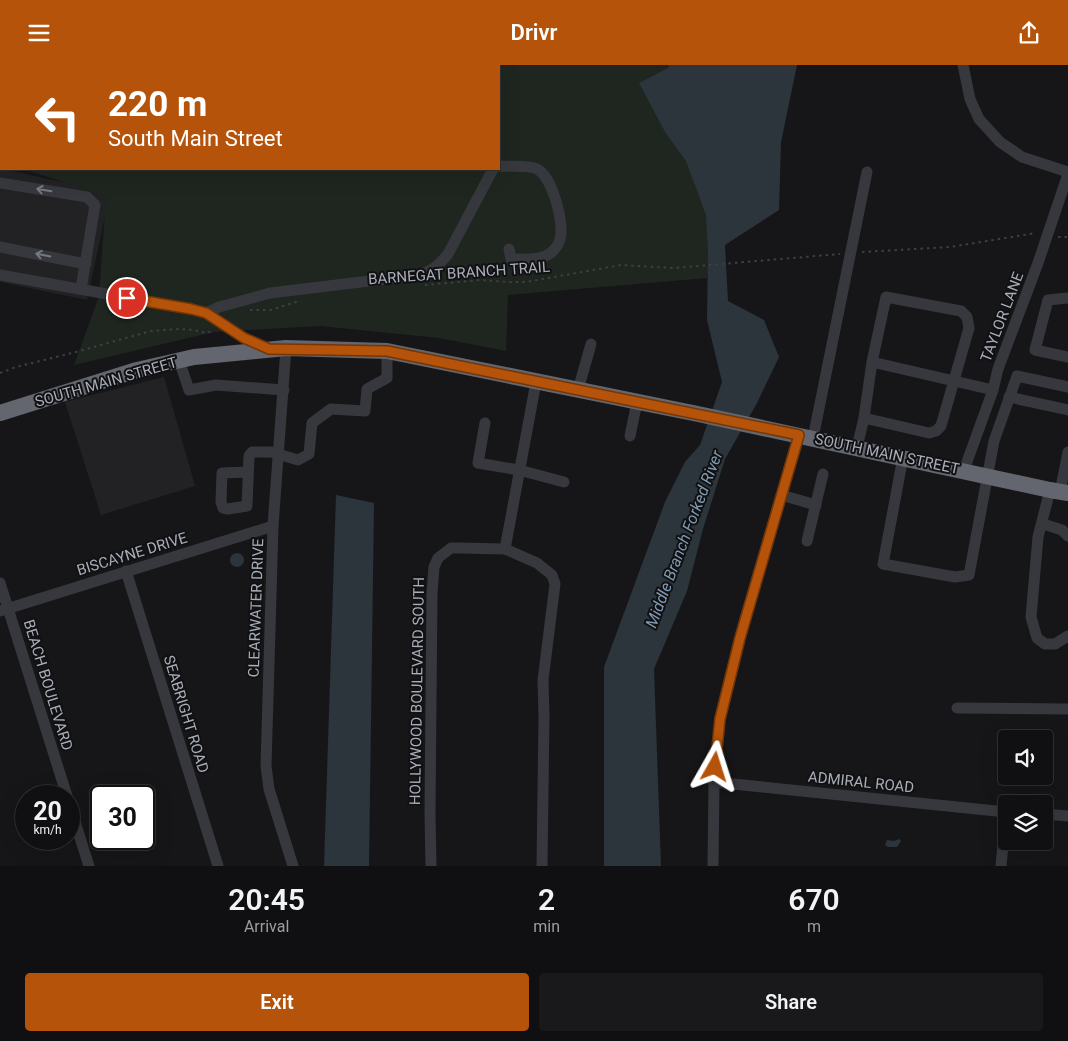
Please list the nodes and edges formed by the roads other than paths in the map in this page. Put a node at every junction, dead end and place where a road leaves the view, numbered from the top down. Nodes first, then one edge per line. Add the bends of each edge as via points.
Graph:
1 (963, 65) edge
2 (500, 166) edge
3 (492, 170) edge
4 (868, 172) dead end
5 (1068, 173) edge
6 (0, 183) edge
7 (0, 247) edge
8 (509, 249) dead end
9 (86, 263) junction
10 (0, 275) edge
11 (81, 289) junction
12 (1026, 295) junction
13 (1068, 298) edge
14 (1048, 300) junction
15 (206, 313) junction
16 (591, 344) dead end
17 (286, 348) junction
18 (269, 349) junction
19 (387, 351) junction
20 (1068, 357) edge
21 (179, 360) junction
22 (872, 362) junction
23 (998, 369) junction
24 (1017, 376) junction
25 (954, 381) junction
26 (536, 382) junction
27 (1068, 387) edge
28 (284, 390) junction
29 (578, 390) junction
30 (992, 390) junction
31 (1009, 397) junction
32 (637, 402) junction
33 (1068, 410) edge
34 (0, 413) edge
35 (864, 418) junction
36 (484, 423) dead end
37 (630, 436) dead end
38 (806, 437) junction
39 (857, 447) junction
40 (1068, 452) edge
41 (280, 455) junction
42 (903, 457) junction
43 (519, 470) junction
44 (964, 470) junction
45 (248, 472) dead end
46 (823, 474) dead end
47 (988, 476) junction
48 (564, 482) dead end
49 (1060, 492) edge
50 (781, 495) junction
51 (816, 505) junction
52 (1043, 524) junction
53 (273, 525) junction
54 (1068, 536) edge
55 (807, 541) dead end
56 (505, 549) junction
57 (126, 571) junction
58 (0, 583) edge
59 (4, 609) edge
60 (1068, 636) edge
61 (957, 707) dead end
62 (1068, 709) edge
63 (714, 782) junction
64 (63, 785) edge
65 (998, 811) edge
66 (1053, 815) edge
67 (1068, 816) edge
68 (80, 839) edge
69 (1002, 850) edge
70 (88, 866) edge
71 (218, 866) edge
72 (293, 866) edge
73 (431, 866) edge
74 (542, 866) edge
75 (713, 866) edge
76 (1001, 866) edge

1 - 5 street via 970,99 979,119 1000,142 1022,157
2 - 8 street via 536,169 547,177 559,217 561,237 550,253 532,260 511,259
3 - 15 street via 448,254 430,272 270,293
4 - 38 street
5 - 12 street, TAYLOR LANE
9 -> 6 street via 95,205 87,197
9 -> 7 street
9 - 11 street
10 - 11 street
11 - 15 street
12 - 14 street
12 - 23 street, TAYLOR LANE
13 - 14 street
14 - 20 street via 1035,350
15 - 18 street via 244,338
16 - 29 street
17 - 18 highway, SOUTH MAIN STREET
17 - 19 highway, SOUTH MAIN STREET
17 - 28 street, CLEARWATER DRIVE
18 - 21 highway, SOUTH MAIN STREET
19 - 26 highway, SOUTH MAIN STREET
19 - 41 street via 387,378 367,389 365,411 331,409 312,423 309,454 298,460
21 - 28 street via 189,390 216,385
21 - 34 highway, SOUTH MAIN STREET via 136,370
22 - 25 street
22 - 25 street via 886,297 961,311 967,317 969,328
22 - 35 street
23 - 24 street
23 - 30 street, TAYLOR LANE
24 - 27 street
24 - 31 street
25 - 30 street
25 - 35 street via 941,426 936,431 929,433
26 - 29 highway, SOUTH MAIN STREET
26 - 43 street
28 - 41 street, CLEARWATER DRIVE
29 - 32 highway, SOUTH MAIN STREET
30 - 44 street, TAYLOR LANE
31 - 33 street
31 - 47 street via 994,441
32 - 37 street
32 - 38 highway, SOUTH MAIN STREET
35 - 39 street
36 - 43 street via 478,463
38 - 39 highway, SOUTH MAIN STREET
38 - 50 street
39 - 42 highway, SOUTH MAIN STREET
40 - 49 street
41 - 45 street via 264,451 252,453
41 - 53 street, CLEARWATER DRIVE
42 - 44 highway, SOUTH MAIN STREET
42 - 47 street via 883,564 955,577 969,575
43 - 48 street
43 - 56 street
44 - 47 highway, SOUTH MAIN STREET
46 - 51 street
47 - 49 highway, SOUTH MAIN STREET
49 - 52 street
50 - 51 street
50 - 63 street via 720,719
51 - 55 street
52 - 54 street via 1062,530
52 - 60 street via 1038,537 1031,617 1037,638 1045,644 1055,644
53 - 57 street, BISCAYNE DRIVE
53 - 72 street, CLEARWATER DRIVE via 266,766 269,789
56 - 73 street, HOLLYWOOD BOULEVARD SOUTH via 451,549 438,558 434,567
56 - 74 street via 537,563 552,575 556,584 544,680
57 - 59 street, BISCAYNE DRIVE
57 - 71 street, SEABRIGHT ROAD
58 - 59 street, BEACH BOULEVARD
59 - 64 street, BEACH BOULEVARD
61 - 62 street
63 - 65 street, ADMIRAL ROAD
63 - 75 street
66 - 67 street
68 - 70 street
69 - 76 street

